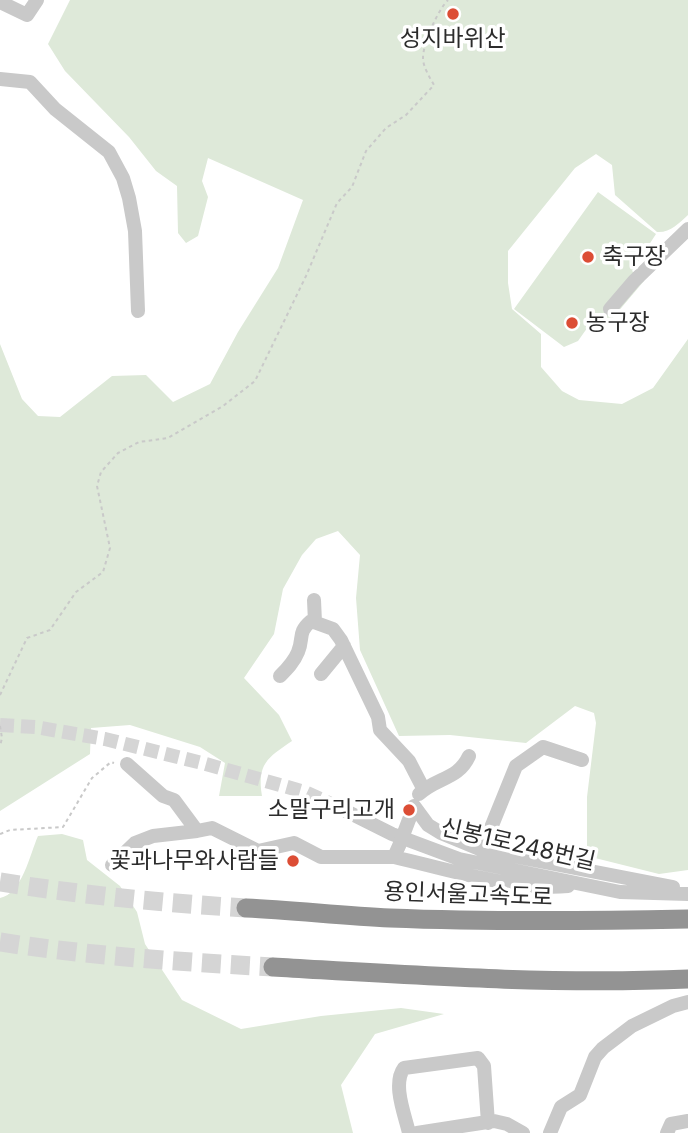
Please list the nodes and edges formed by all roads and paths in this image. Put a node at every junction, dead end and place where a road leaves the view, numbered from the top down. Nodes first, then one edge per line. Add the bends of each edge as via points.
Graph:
1 (37, 0) edge
2 (448, 0) edge
3 (0, 2) edge
4 (0, 79) edge
5 (688, 229) edge
6 (610, 309) dead end
7 (138, 312) dead end
8 (314, 600) dead end
9 (313, 621) junction
10 (344, 646) junction
11 (321, 674) dead end
12 (280, 676) dead end
13 (0, 695) edge
14 (0, 726) edge
15 (0, 746) edge
16 (469, 756) dead end
17 (582, 760) dead end
18 (127, 764) joint
19 (424, 790) junction
20 (344, 810) tunnel mouth
21 (412, 812) junction
22 (197, 831) junction
23 (0, 834) edge
24 (482, 850) junction
25 (397, 851) junction
26 (112, 865) dead end
27 (583, 885) junction
28 (688, 892) edge
29 (246, 908) tunnel mouth
30 (688, 919) edge
31 (273, 967) tunnel mouth
32 (688, 979) edge
33 (688, 1003) edge
34 (688, 1121) edge
35 (484, 1127) edge
36 (409, 1133) edge
37 (417, 1133) edge
38 (523, 1133) edge
39 (550, 1133) edge
40 (667, 1133) edge

1 - 3 street via 27,16
2 - 13 path via 431,31 423,59 434,85 366,151 352,187 337,203 255,382 168,438 139,442 118,453 101,472 97,486 110,548 103,572 76,592 50,630 27,638
4 - 7 street via 30,82 55,109 109,152 129,198 135,231
5 - 6 street
8 - 9 street
9 - 10 street, 신봉1로248번길 via 333,629
9 - 12 street via 304,627 300,649
10 - 11 street
10 - 19 street, 신봉1로248번길 via 380,730 409,761
14 - 15 path
16 - 19 street, 신봉1로248번길 via 457,773
17 - 24 street via 543,747 516,766
18 - 22 street via 163,796 174,800
18 - 23 path via 111,762 92,778 64,827
19 - 21 street, 신봉1로248번길
20 - 27 street, 신봉1로248번길 via 459,859
21 - 24 street via 434,829
21 - 25 street, 신봉1로248번길, bridge
22 - 25 street via 212,828 258,851 294,843 321,857
22 - 26 street via 135,843
24 - 28 street
25 - 27 street via 503,881 546,888
27 - 28 street, 신봉1로248번길 via 620,892
29 - 30 highway, 용인서울고속도로 via 387,918
31 - 32 highway via 479,979
33 - 39 street via 632,1027 603,1048 580,1095 561,1107
34 - 40 street via 671,1124
35 - 36 street via 484,1066 478,1058 466,1058 404,1068 399,1087
35 - 37 street via 456,1125
35 - 38 street via 502,1122

